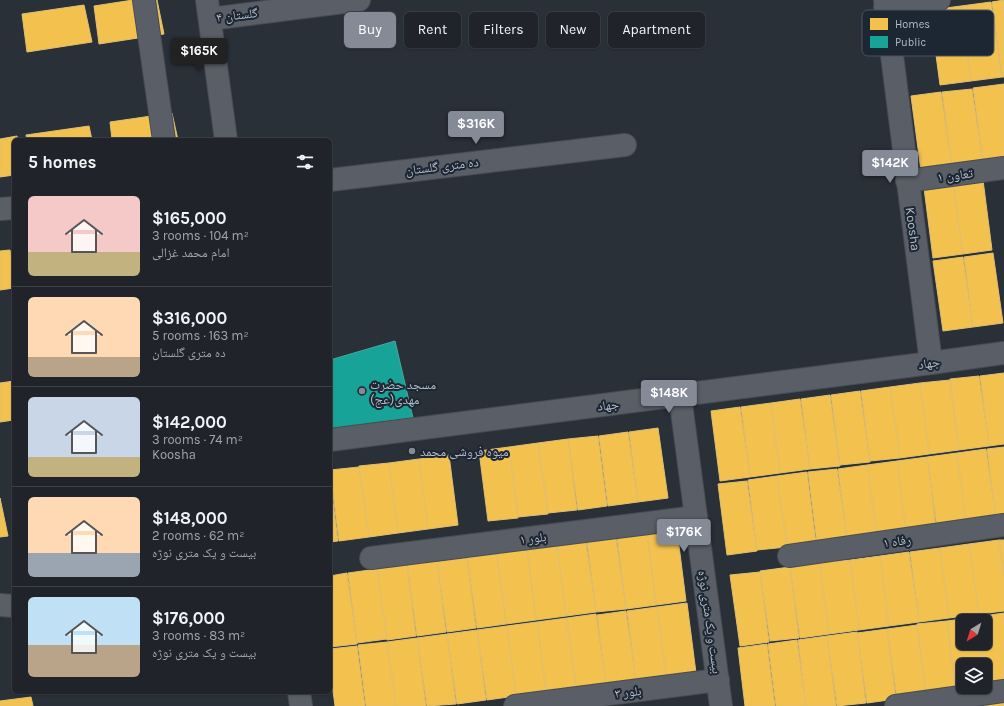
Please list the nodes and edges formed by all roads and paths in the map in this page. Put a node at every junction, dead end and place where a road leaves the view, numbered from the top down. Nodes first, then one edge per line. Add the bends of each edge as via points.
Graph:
1 (144, 0) edge
2 (360, 0) edge
3 (939, 0) edge
4 (885, 3) edge
5 (208, 9) edge
6 (892, 56) edge
7 (164, 138) edge
8 (226, 138) edge
9 (625, 145) dead end
10 (1004, 168) edge
11 (332, 180) edge
12 (907, 181) junction
13 (12, 208) edge
14 (0, 209) edge
15 (1004, 352) edge
16 (931, 363) junction
17 (680, 396) junction
18 (332, 440) edge
19 (696, 517) junction
20 (1004, 525) edge
21 (790, 556) dead end
22 (371, 558) dead end
23 (0, 606) edge
24 (12, 606) edge
25 (718, 680) junction
26 (1004, 692) edge
27 (299, 694) edge
28 (301, 706) edge
29 (515, 706) edge
30 (721, 706) edge
31 (896, 706) edge

1 - 7 street
2 - 5 street, گلستان ۴
3 - 4 street
5 - 8 street
6 - 12 street, Koosha
9 - 11 street, ده متری گلستان
10 - 12 street, تعاون ۱
12 - 16 street, Koosha
13 - 14 street
15 - 16 street, جهاد
16 - 17 street, جهاد
17 - 18 street, جهاد
17 - 19 street, بیست و یک متری نوژه
19 - 22 street, بلور ۱
19 - 25 street, بیست و یک متری نوژه
20 - 21 street, رفاه ۱
23 - 24 street
25 - 29 street, بلور ۳
25 - 30 street, بیست و یک متری نوژه
26 - 31 street
27 - 28 street

